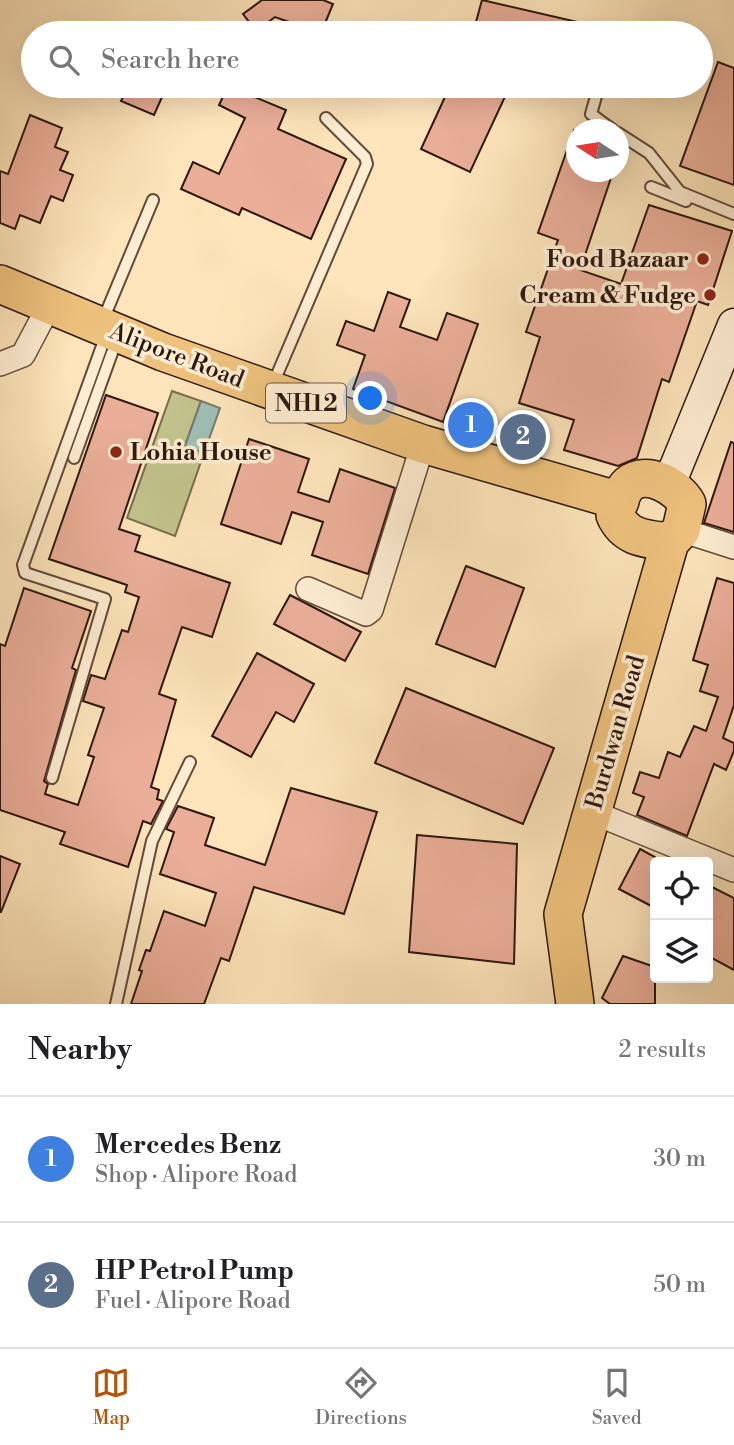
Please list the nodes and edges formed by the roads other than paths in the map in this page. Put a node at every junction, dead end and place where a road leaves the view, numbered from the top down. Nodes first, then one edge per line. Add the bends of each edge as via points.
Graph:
1 (596, 98) edge
2 (326, 118) dead end
3 (598, 119) edge
4 (629, 140) edge
5 (651, 187) dead end
6 (153, 200) dead end
7 (734, 214) edge
8 (734, 219) edge
9 (0, 284) edge
10 (50, 304) junction
11 (734, 325) edge
12 (109, 330) junction
13 (0, 364) edge
14 (271, 390) junction
15 (422, 444) junction
16 (75, 458) dead end
17 (669, 484) junction
18 (620, 500) junction
19 (676, 536) junction
20 (734, 547) edge
21 (308, 589) dead end
22 (190, 762) dead end
23 (52, 778) dead end
24 (592, 812) junction
25 (734, 870) edge
26 (116, 1004) edge
27 (575, 1004) edge

1 - 3 lane via 591,114
2 - 14 lane via 367,164
4 - 7 lane via 649,153 680,192
5 - 8 lane
6 - 12 lane
9 - 10 highway, Alipore Road / NH12
10 - 12 highway, Alipore Road / NH12
10 - 13 street via 23,355
11 - 17 main road
12 - 14 highway, Alipore Road / NH12
12 - 16 lane
12 - 23 lane via 23,565 25,573 105,599
14 - 15 highway, Alipore Road / NH12
15 - 18 highway, Alipore Road / NH12
15 - 21 street via 371,610 366,614
17 - 18 highway via 639,479 627,485
17 - 19 highway via 687,504
18 - 19 highway via 615,515 621,528 639,538
19 - 20 street
19 - 24 highway, Burdwan Road
22 - 26 lane via 152,841
24 - 25 street
24 - 27 highway, Burdwan Road via 563,914

